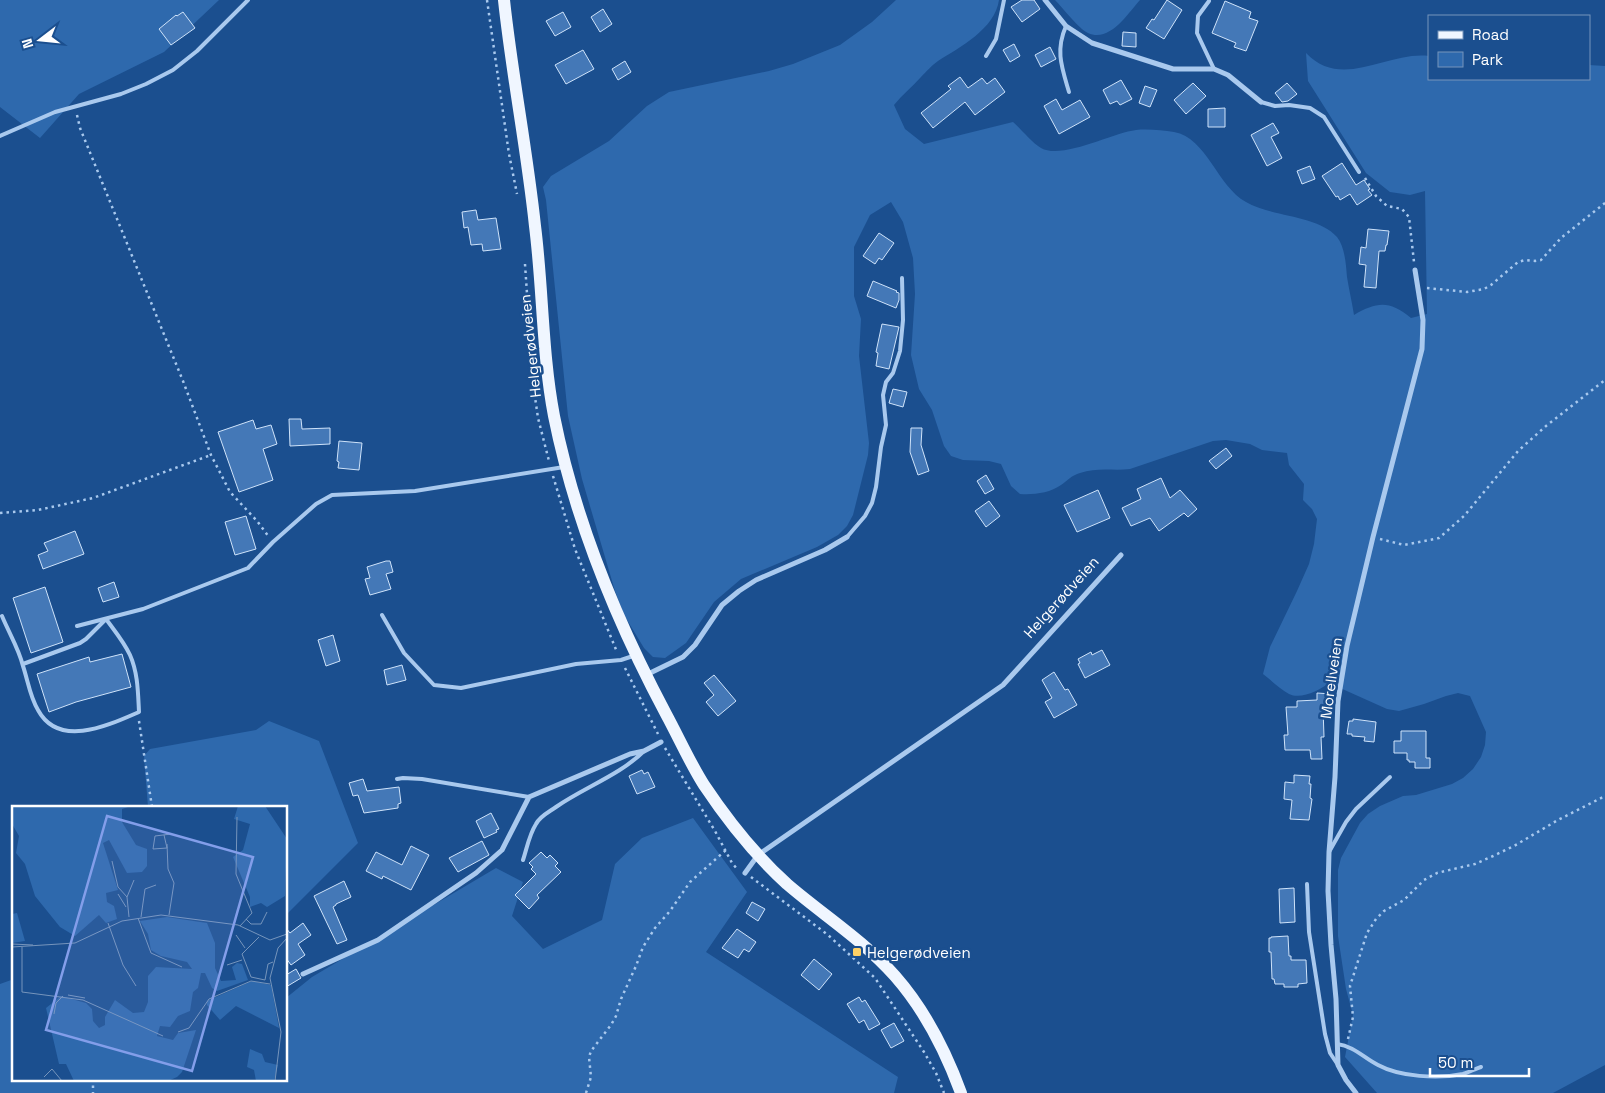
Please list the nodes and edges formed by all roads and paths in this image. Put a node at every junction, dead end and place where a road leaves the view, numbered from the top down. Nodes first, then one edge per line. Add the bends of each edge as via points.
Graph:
1 (248, 0) edge
2 (504, 0) edge
3 (1004, 0) edge
4 (1045, 0) edge
5 (1210, 1) dead end
6 (1066, 26) junction
7 (986, 56) dead end
8 (1214, 69) junction
9 (1069, 92) dead end
10 (1261, 102) joint
11 (75, 106) junction
12 (0, 136) edge
13 (1359, 172) joint
14 (1605, 203) edge
15 (1415, 270) joint
16 (902, 278) dead end
17 (1418, 288) junction
18 (1605, 380) edge
19 (211, 455) junction
20 (566, 466) junction
21 (0, 513) edge
22 (847, 537) joint
23 (1373, 537) junction
24 (273, 542) junction
25 (1121, 555) dead end
26 (382, 615) dead end
27 (2, 616) dead end
28 (106, 618) junction
29 (77, 626) dead end
30 (636, 655) junction
31 (23, 664) junction
32 (645, 675) junction
33 (139, 712) junction
34 (661, 742) joint
35 (644, 751) junction
36 (1390, 777) dead end
37 (397, 779) dead end
38 (1605, 796) edge
39 (529, 797) junction
40 (152, 806) edge
41 (726, 850) junction
42 (1330, 852) junction
43 (758, 855) junction
44 (523, 860) dead end
45 (745, 873) junction
46 (1307, 884) dead end
47 (303, 974) dead end
48 (1337, 1044) junction
49 (1347, 1046) junction
50 (1338, 1065) junction
51 (1481, 1067) dead end
52 (93, 1080) edge
53 (93, 1093) edge
54 (586, 1093) edge
55 (944, 1093) edge
56 (961, 1093) edge
57 (1356, 1093) edge

1 - 11 lane via 173,70 121,94
2 - 20 main road, Helgerødveien via 536,226 550,388
3 - 7 lane via 996,39
4 - 6 street
5 - 8 lane via 1198,16 1197,33
6 - 8 street via 1092,42 1173,69
6 - 9 lane via 1060,38 1059,53
8 - 10 street via 1228,75
10 - 13 lane via 1310,108 1324,117
11 - 12 lane
11 - 19 path via 80,128
13 - 15 path via 1387,206 1402,209 1409,217
14 - 17 path via 1561,238 1541,260 1518,262 1484,289 1467,292
15 - 17 street, Morellveien
16 - 22 lane via 904,320 900,351 883,395 886,425 876,487 865,516
17 - 23 street, Morellveien via 1423,320 1422,349
18 - 23 path via 1518,451 1464,516 1439,538 1404,546
19 - 21 path via 93,498 38,510
19 - 24 path via 230,492
20 - 24 lane via 415,490 332,495 316,504
20 - 30 main road, Helgerødveien via 600,573
22 - 32 street via 739,591 722,605 684,657
23 - 42 street, Morellveien via 1347,646 1338,701
24 - 28 lane via 248,568 143,609
25 - 43 street, Helgerødveien via 1003,685
26 - 30 lane via 404,653 434,685 461,688
27 - 31 lane
28 - 29 lane
28 - 31 lane via 80,643
28 - 33 lane via 134,666
30 - 32 main road, Helgerødveien
31 - 33 lane via 38,710 54,728 71,732 90,730
32 - 43 main road, Helgerødveien via 702,782
33 - 40 path
34 - 35 street
34 - 41 path
35 - 39 street
35 - 44 lane via 630,764 543,816 532,832
36 - 42 lane via 1356,809
37 - 39 lane via 422,779
38 - 49 path via 1493,856 1437,873 1380,915 1367,933 1350,986 1353,1017
39 - 47 street via 502,850 476,873 378,940
41 - 45 path via 732,863
41 - 54 path via 690,882 643,947 612,1025 589,1056 591,1077
42 - 48 street, Morellveien
43 - 45 street
43 - 56 main road, Helgerødveien via 788,884 869,950 896,978 920,1009 951,1066
45 - 55 path via 828,935 875,978 924,1052
46 - 50 lane via 1309,932 1325,1034 1330,1053
48 - 49 lane
48 - 50 street, Morellveien
49 - 51 lane via 1380,1066 1403,1074 1444,1076
50 - 57 street, Morellveien
52 - 53 path

